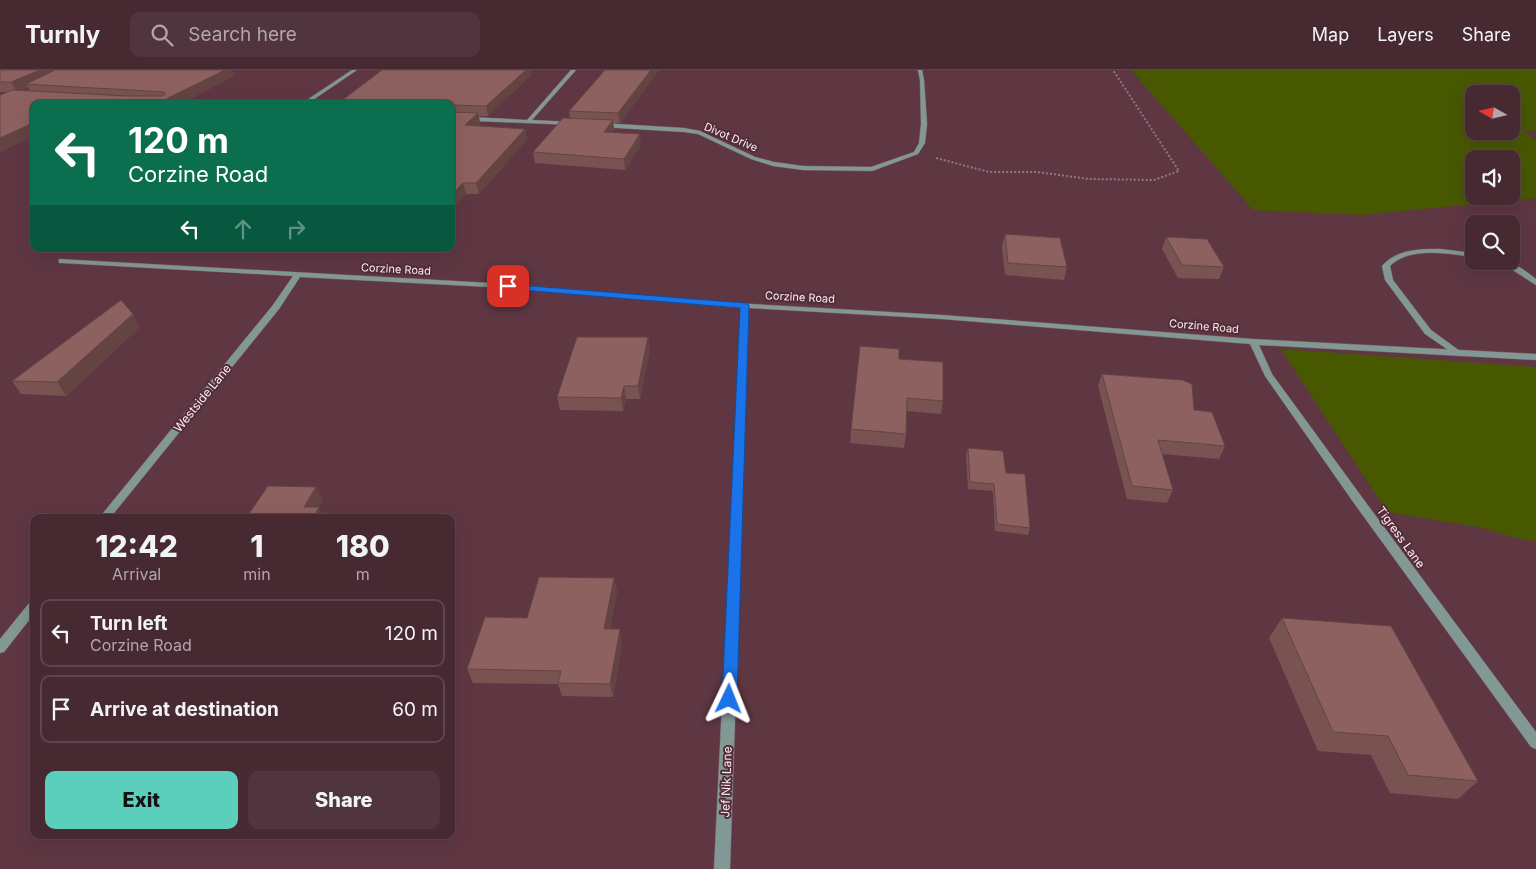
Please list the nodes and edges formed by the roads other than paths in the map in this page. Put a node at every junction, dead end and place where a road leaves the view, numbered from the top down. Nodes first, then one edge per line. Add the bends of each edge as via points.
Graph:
1 (355, 70) edge
2 (574, 70) edge
3 (920, 70) edge
4 (309, 100) edge
5 (455, 118) edge
6 (528, 122) junction
7 (577, 124) edge
8 (596, 125) edge
9 (1465, 254) edge
10 (62, 261) dead end
11 (1519, 270) edge
12 (297, 276) junction
13 (1536, 283) edge
14 (745, 305) junction
15 (1253, 342) junction
16 (1457, 353) junction
17 (1536, 357) edge
18 (107, 514) edge
19 (30, 611) edge
20 (0, 648) edge
21 (1536, 743) edge
22 (722, 869) edge

1 - 4 street
2 - 6 street
3 - 8 street, Divot Drive via 924,124 922,143 916,153 872,168 803,168 773,164 700,133
5 - 6 street
6 - 7 street
9 - 16 street via 1407,254 1390,260 1386,266 1389,280 1428,332
10 - 12 street, Corzine Road
11 - 13 street
12 - 14 street, Corzine Road via 508,286
12 - 18 street, Westside Lane via 276,307
14 - 15 street, Corzine Road
14 - 22 street, Jef Nik Lane
15 - 16 street, Corzine Road
15 - 21 street, Tigress Lane via 1268,374
16 - 17 street, Corzine Road
19 - 20 street

